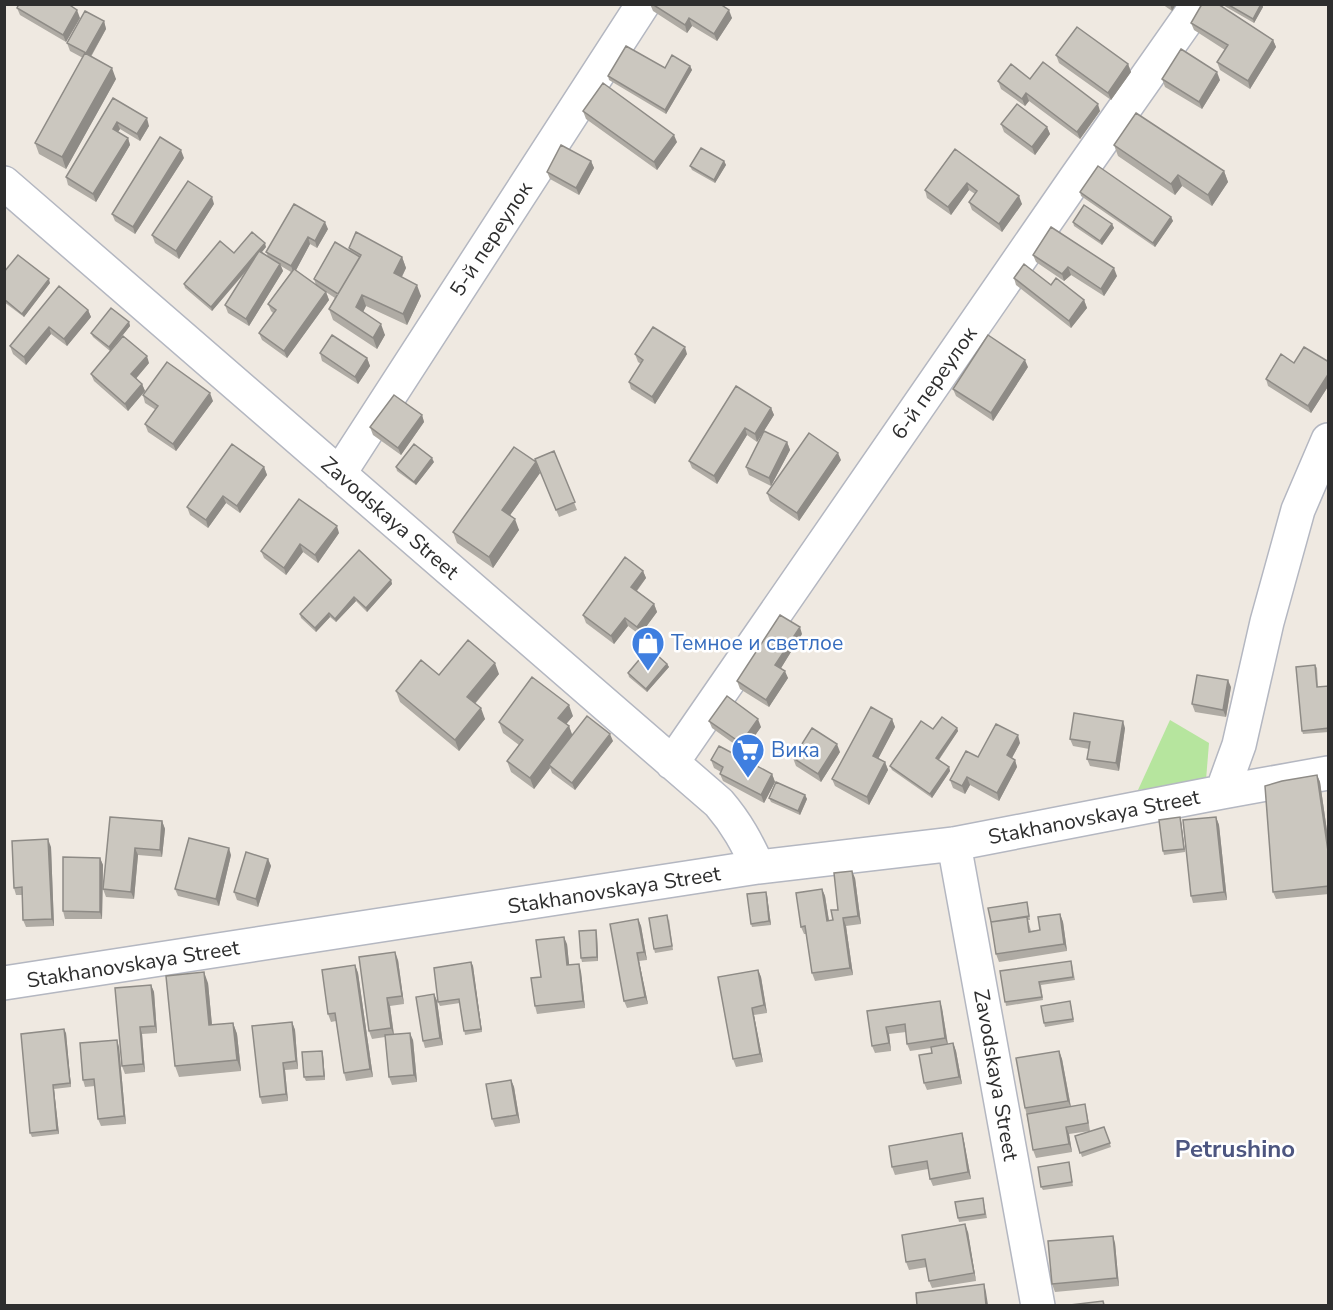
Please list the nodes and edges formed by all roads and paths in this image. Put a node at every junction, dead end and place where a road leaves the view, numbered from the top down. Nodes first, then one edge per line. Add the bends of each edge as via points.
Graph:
1 (643, 4) edge
2 (1198, 4) edge
3 (4, 183) edge
4 (1329, 440) edge
5 (339, 474) junction
6 (672, 763) junction
7 (1329, 773) edge
8 (1222, 792) junction
9 (954, 844) junction
10 (758, 867) junction
11 (4, 983) edge
12 (1038, 1305) edge

1 - 5 street, 5-й переулок
2 - 6 street, 6-й переулок
3 - 5 street, Zavodskaya Street
4 - 8 street, Stakhanovskaya Street via 1298,510 1239,745
5 - 6 street, Zavodskaya Street
6 - 10 street, Zavodskaya Street via 734,821
7 - 8 street, Stakhanovskaya Street
8 - 9 street, Stakhanovskaya Street
9 - 10 street, Stakhanovskaya Street
9 - 12 street, Zavodskaya Street
10 - 11 street, Stakhanovskaya Street

